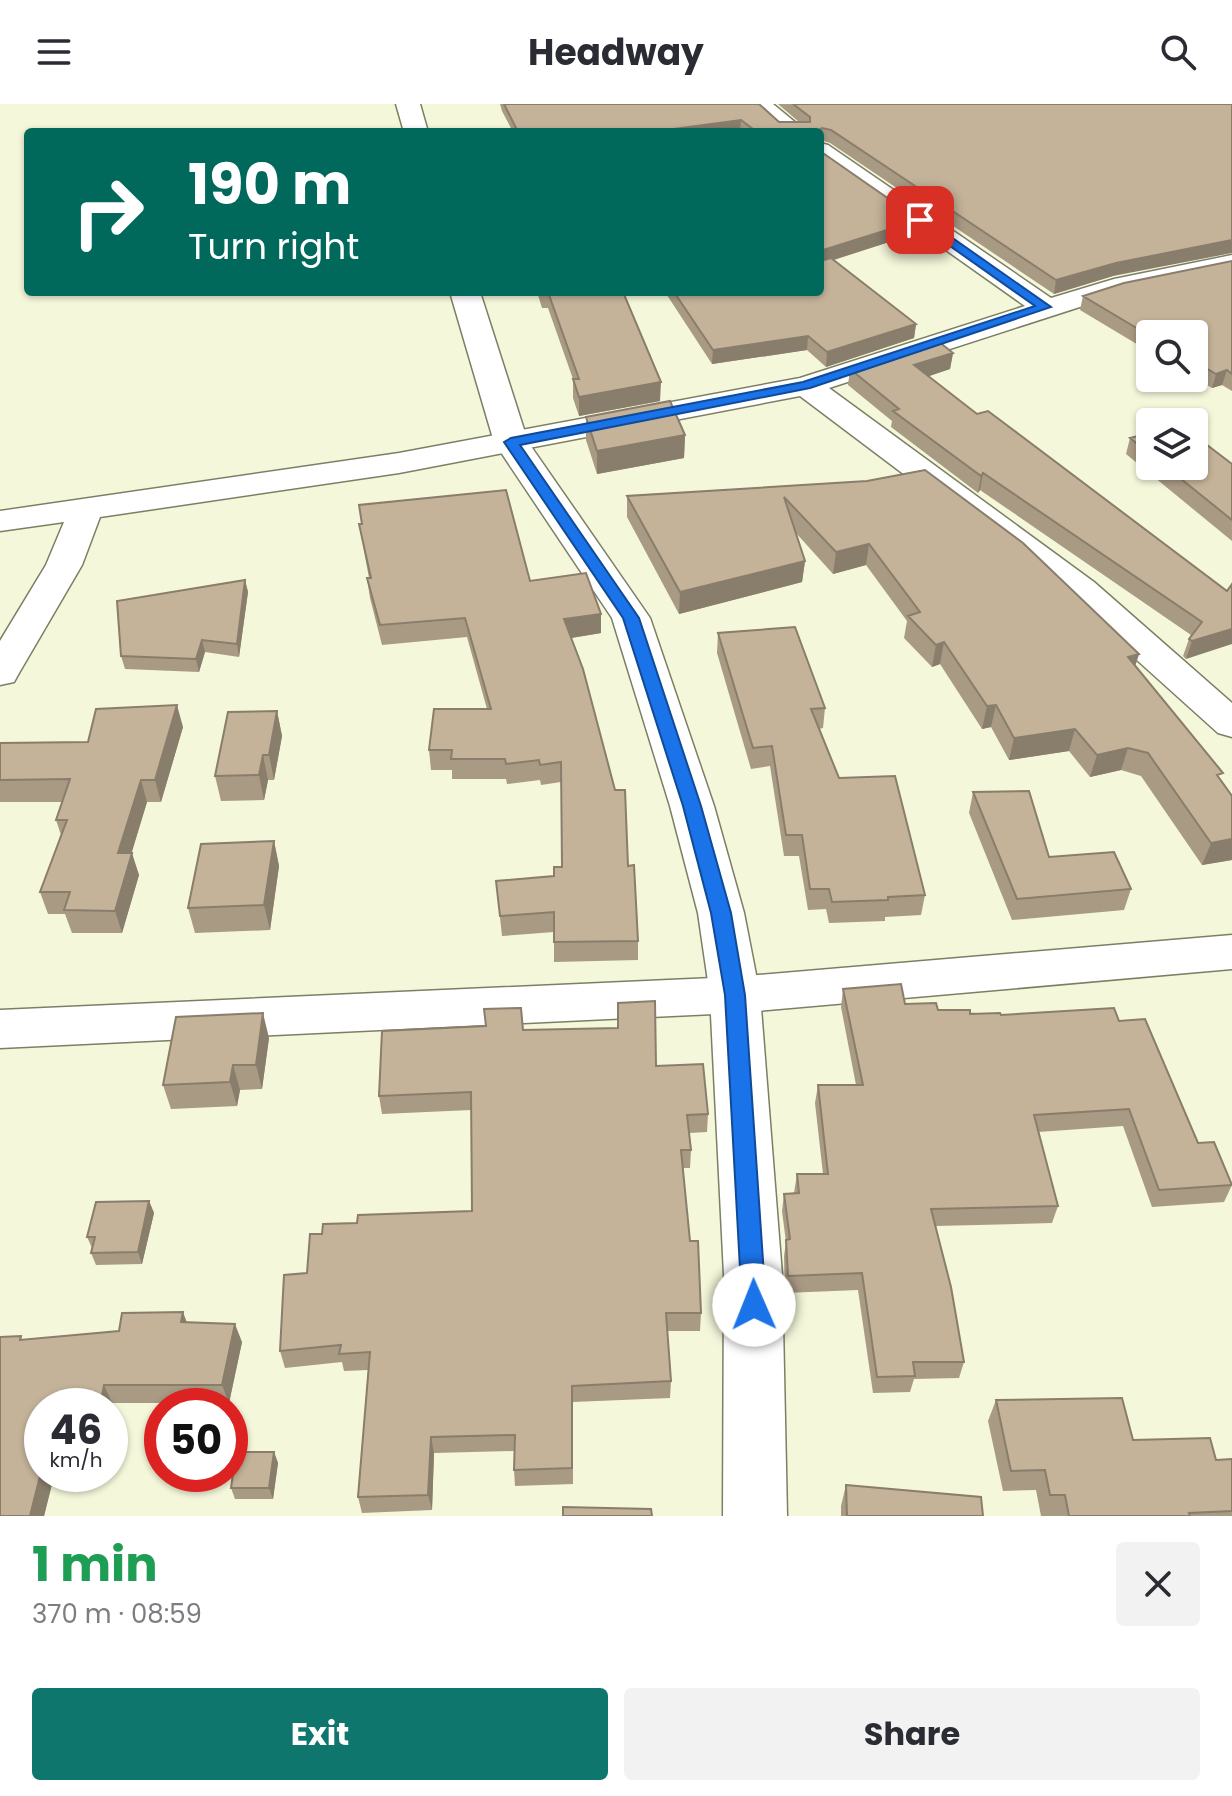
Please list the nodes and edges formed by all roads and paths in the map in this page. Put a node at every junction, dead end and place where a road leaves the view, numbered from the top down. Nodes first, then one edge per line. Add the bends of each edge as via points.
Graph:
1 (408, 104) edge
2 (759, 104) edge
3 (415, 128) edge
4 (790, 128) edge
5 (824, 153) edge
6 (1232, 263) edge
7 (466, 296) edge
8 (1045, 307) junction
9 (806, 386) junction
10 (511, 442) junction
11 (86, 510) junction
12 (0, 521) edge
13 (0, 673) edge
14 (1232, 724) edge
15 (1232, 952) edge
16 (735, 995) junction
17 (0, 1029) edge
18 (755, 1516) edge

1 - 3 main road
2 - 4 street
5 - 8 street
6 - 8 street
7 - 10 main road
8 - 9 street
9 - 10 street
9 - 14 street via 1081,590
10 - 11 street
10 - 16 main road via 631,618 692,806 721,913
11 - 12 street
11 - 13 street via 64,565
15 - 16 street
16 - 17 street
16 - 18 main road via 753,1275

